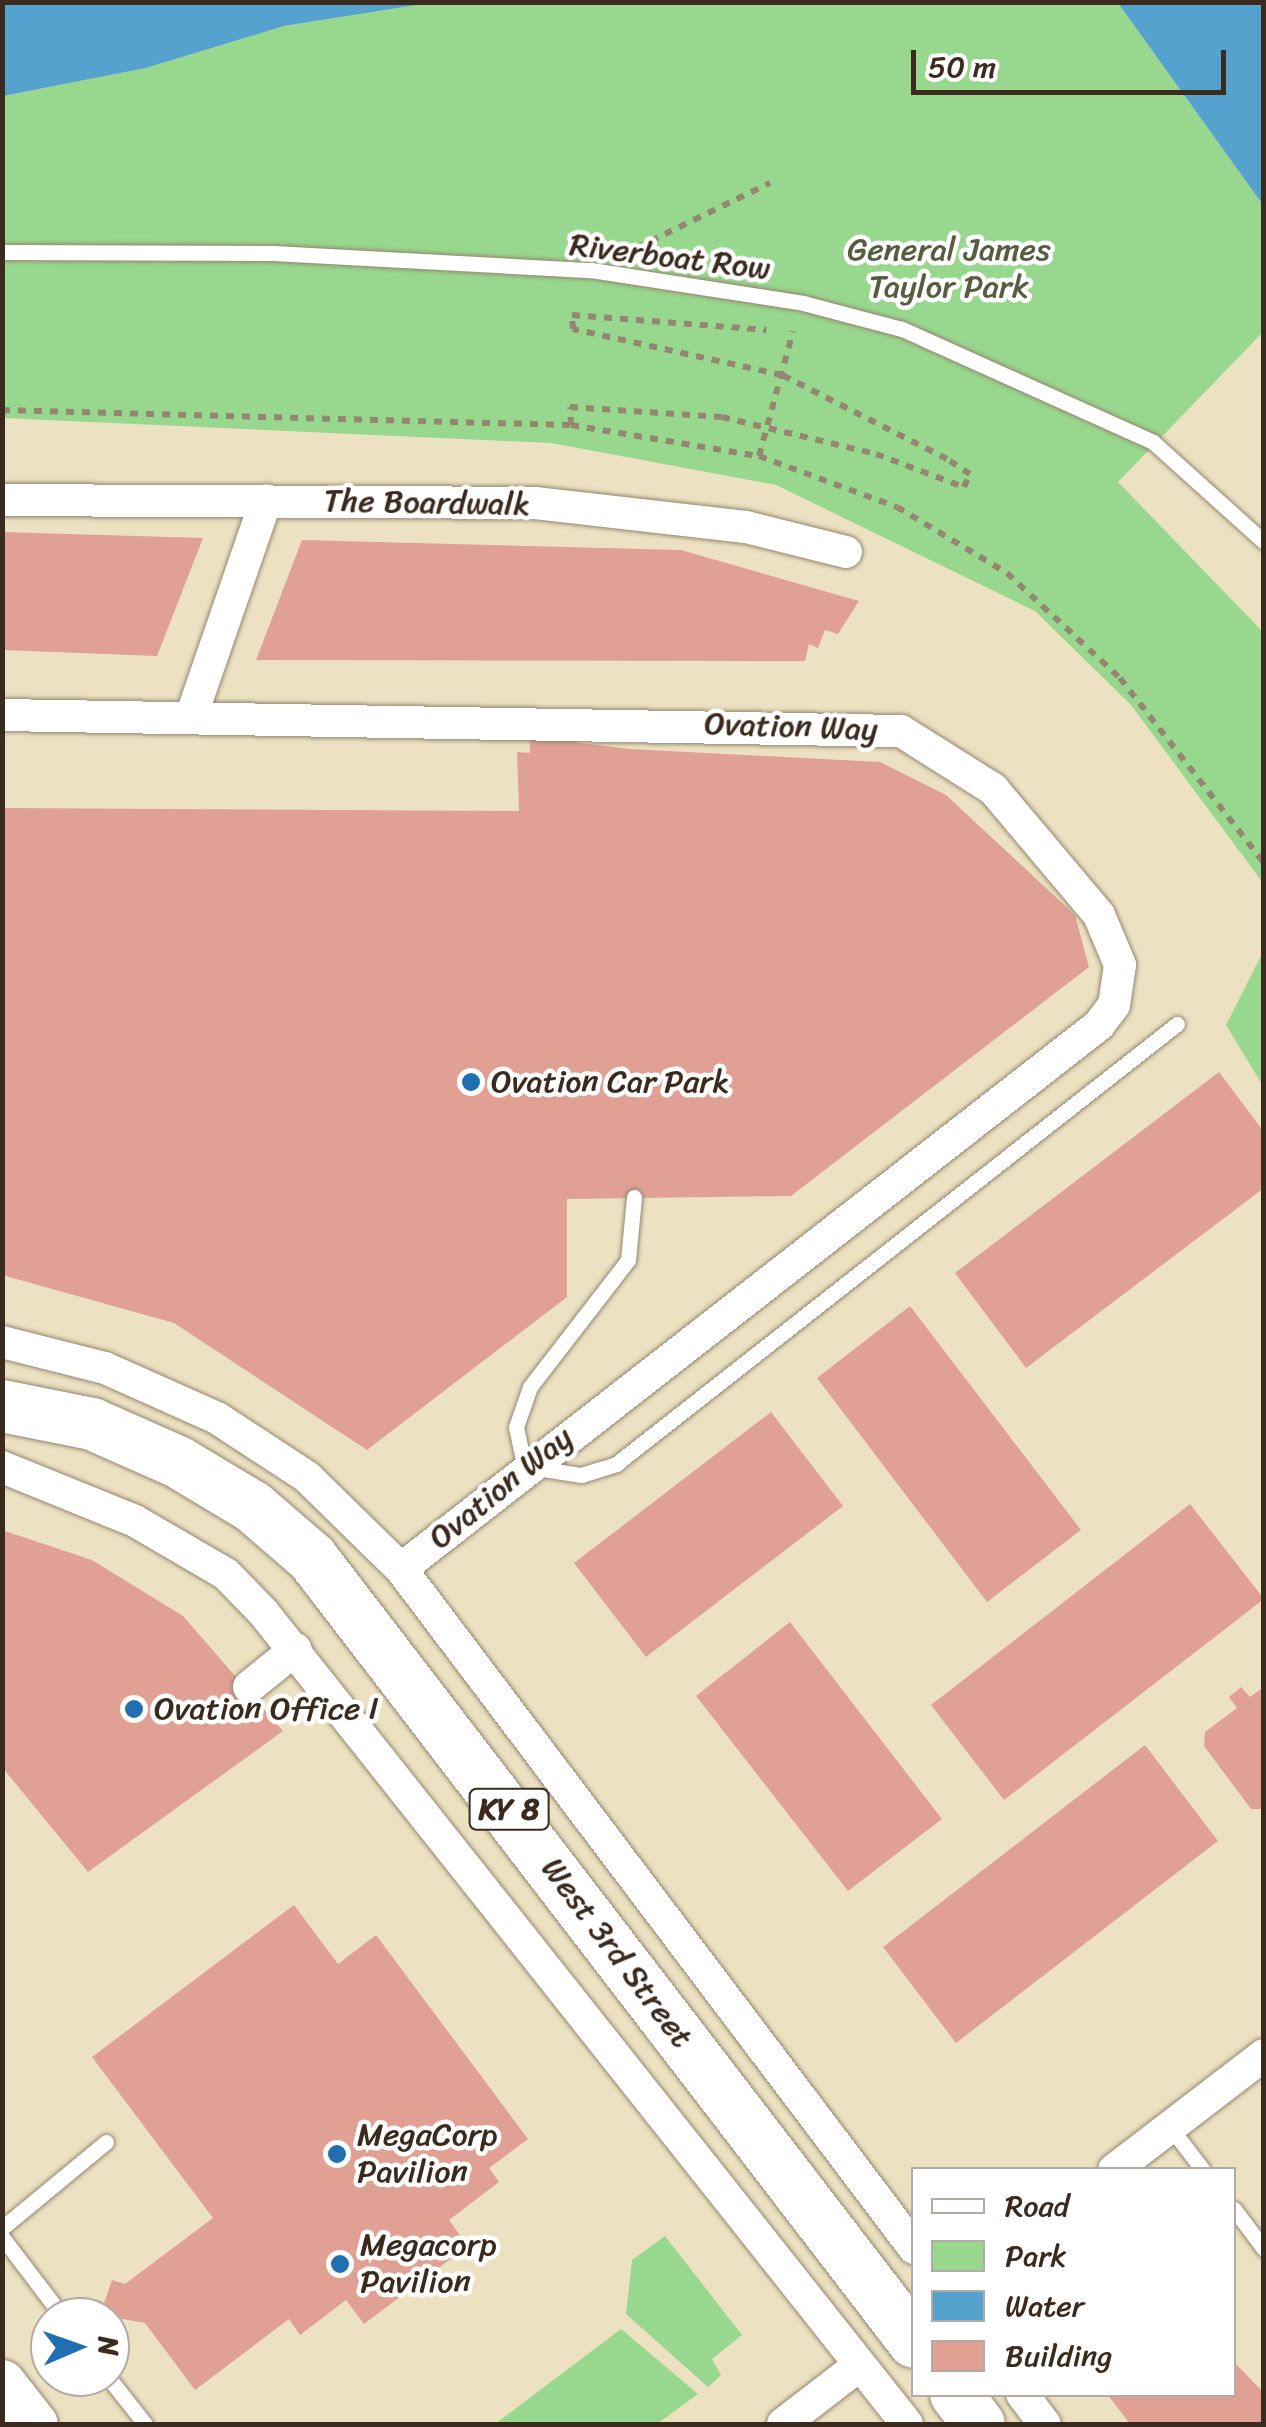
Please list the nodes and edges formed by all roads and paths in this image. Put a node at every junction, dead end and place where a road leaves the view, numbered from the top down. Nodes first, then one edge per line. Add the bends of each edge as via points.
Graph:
1 (770, 182) dead end
2 (2, 252) edge
3 (591, 270) junction
4 (804, 303) junction
5 (793, 332) junction
6 (782, 375) junction
7 (571, 425) dead end
8 (768, 426) junction
9 (759, 456) dead end
10 (2, 500) edge
11 (266, 501) junction
12 (1264, 542) edge
13 (846, 552) dead end
14 (2, 715) edge
15 (191, 717) junction
16 (1177, 1024) dead end
17 (634, 1198) dead end
18 (2, 1342) edge
19 (2, 1406) edge
20 (524, 1466) junction
21 (2, 1467) edge
22 (401, 1569) junction
23 (296, 1649) junction
24 (249, 1687) dead end
25 (1264, 2055) edge
26 (1170, 2127) junction
27 (106, 2142) dead end
28 (1118, 2167) edge
29 (1201, 2167) edge
30 (1236, 2212) edge
31 (2, 2228) edge
32 (2, 2238) edge
33 (911, 2244) edge
34 (1264, 2249) edge
35 (47, 2297) edge
36 (911, 2338) edge
37 (857, 2367) junction
38 (3, 2386) edge
39 (123, 2397) edge
40 (958, 2397) edge
41 (1024, 2397) edge
42 (35, 2424) edge
43 (144, 2424) edge
44 (782, 2424) edge
45 (907, 2424) edge
46 (980, 2424) edge
47 (1045, 2424) edge

1 - 3 path
2 - 3 lane, Riverboat Row via 273,253
3 - 4 lane, Riverboat Row
4 - 5 path
4 - 12 lane, Riverboat Row via 902,329 1153,442
5 - 6 path
5 - 6 path via 572,315 573,329
6 - 8 path
6 - 8 path via 970,474 964,486
7 - 8 path via 570,407 659,408
8 - 9 path
10 - 11 street, The Boardwalk
11 - 13 street, The Boardwalk via 534,503 746,528
11 - 15 street
14 - 15 street, Ovation Way
15 - 20 street, Ovation Way via 901,732 993,789 1098,914 1114,947 1120,985 1099,1025
16 - 20 lane via 616,1464 581,1475
17 - 20 lane via 628,1260 530,1387 516,1428
18 - 22 street, West 3rd Street via 104,1368 217,1418 308,1476
19 - 36 main road, West 3rd Street / KY 8 via 92,1424 178,1462 252,1507 312,1558
20 - 22 street, Ovation Way
21 - 23 street, West 3rd Street via 135,1521 226,1574
22 - 33 street, West 3rd Street
23 - 24 street
23 - 37 street, West 3rd Street
25 - 26 street
26 - 28 street
26 - 29 lane
27 - 31 lane
30 - 34 lane
32 - 35 lane
37 - 44 street
37 - 45 street, West 3rd Street
38 - 42 street
39 - 43 lane
40 - 46 main road
41 - 47 street

